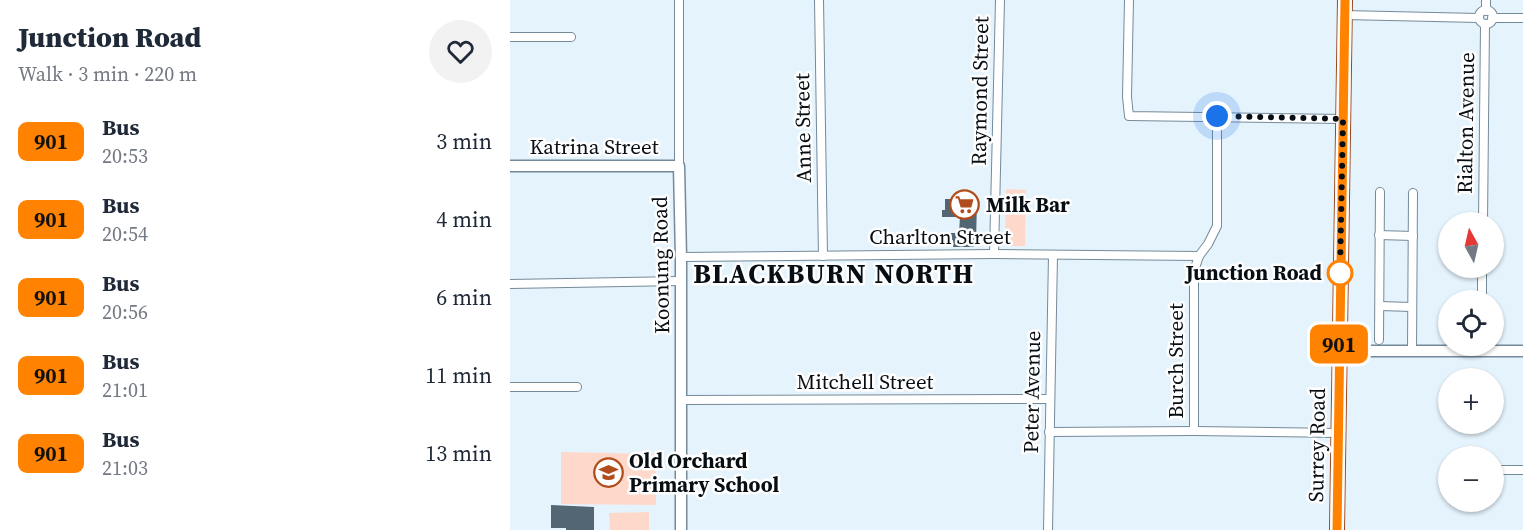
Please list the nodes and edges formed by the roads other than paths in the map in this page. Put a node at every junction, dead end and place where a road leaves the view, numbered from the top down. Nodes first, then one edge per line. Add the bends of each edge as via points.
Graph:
1 (679, 0) edge
2 (819, 0) edge
3 (1000, 0) edge
4 (1129, 0) edge
5 (1345, 0) edge
6 (1486, 0) edge
7 (1344, 15) junction
8 (1486, 17) junction
9 (1523, 18) edge
10 (510, 37) edge
11 (571, 37) dead end
12 (1217, 116) junction
13 (1343, 119) junction
14 (510, 166) edge
15 (679, 166) junction
16 (1380, 192) dead end
17 (1413, 193) dead end
18 (1483, 212) edge
19 (1379, 235) junction
20 (1413, 236) junction
21 (994, 254) junction
22 (1053, 255) junction
23 (823, 256) junction
24 (1199, 256) junction
25 (681, 257) junction
26 (681, 281) junction
27 (510, 284) edge
28 (1380, 306) junction
29 (1412, 307) junction
30 (1379, 340) dead end
31 (1438, 350) edge
32 (1504, 350) edge
33 (1339, 351) junction
34 (1412, 351) junction
35 (1523, 351) edge
36 (510, 387) edge
37 (577, 387) dead end
38 (1050, 399) junction
39 (681, 400) junction
40 (1194, 431) junction
41 (1049, 432) junction
42 (1338, 433) junction
43 (1504, 470) edge
44 (1523, 470) edge
45 (681, 530) edge
46 (1048, 530) edge
47 (1337, 530) edge

1 - 15 street, Koonung Road
2 - 23 street, Anne Street
3 - 21 street, Raymond Street
4 - 12 street via 1129,116
5 - 7 main road, Surrey Road
6 - 8 street, Rialton Avenue
7 - 8 street
7 - 13 main road, Surrey Road
8 - 9 street
8 - 18 street, Rialton Avenue
10 - 11 street
12 - 13 street
12 - 24 street, Burch Street via 1217,226
13 - 33 main road, Surrey Road
14 - 15 street, Katrina Street
15 - 25 street, Koonung Road
16 - 19 street
17 - 20 street
19 - 20 street
19 - 28 street
20 - 29 street
21 - 22 street, Charlton Street
21 - 23 street, Charlton Street
22 - 24 street, Charlton Street
22 - 38 street, Peter Avenue
23 - 25 street, Charlton Street
24 - 40 street, Burch Street via 1194,270
25 - 26 street, Koonung Road
26 - 27 street
26 - 39 street, Koonung Road
28 - 29 street
28 - 30 street
29 - 34 street
31 - 34 street
32 - 35 street
33 - 34 street
33 - 42 main road, Surrey Road
36 - 37 street
38 - 39 street, Mitchell Street
38 - 41 street, Peter Avenue
39 - 45 street, Koonung Road
40 - 41 street
40 - 42 street
41 - 46 street, Peter Avenue
42 - 47 main road, Surrey Road
43 - 44 street

